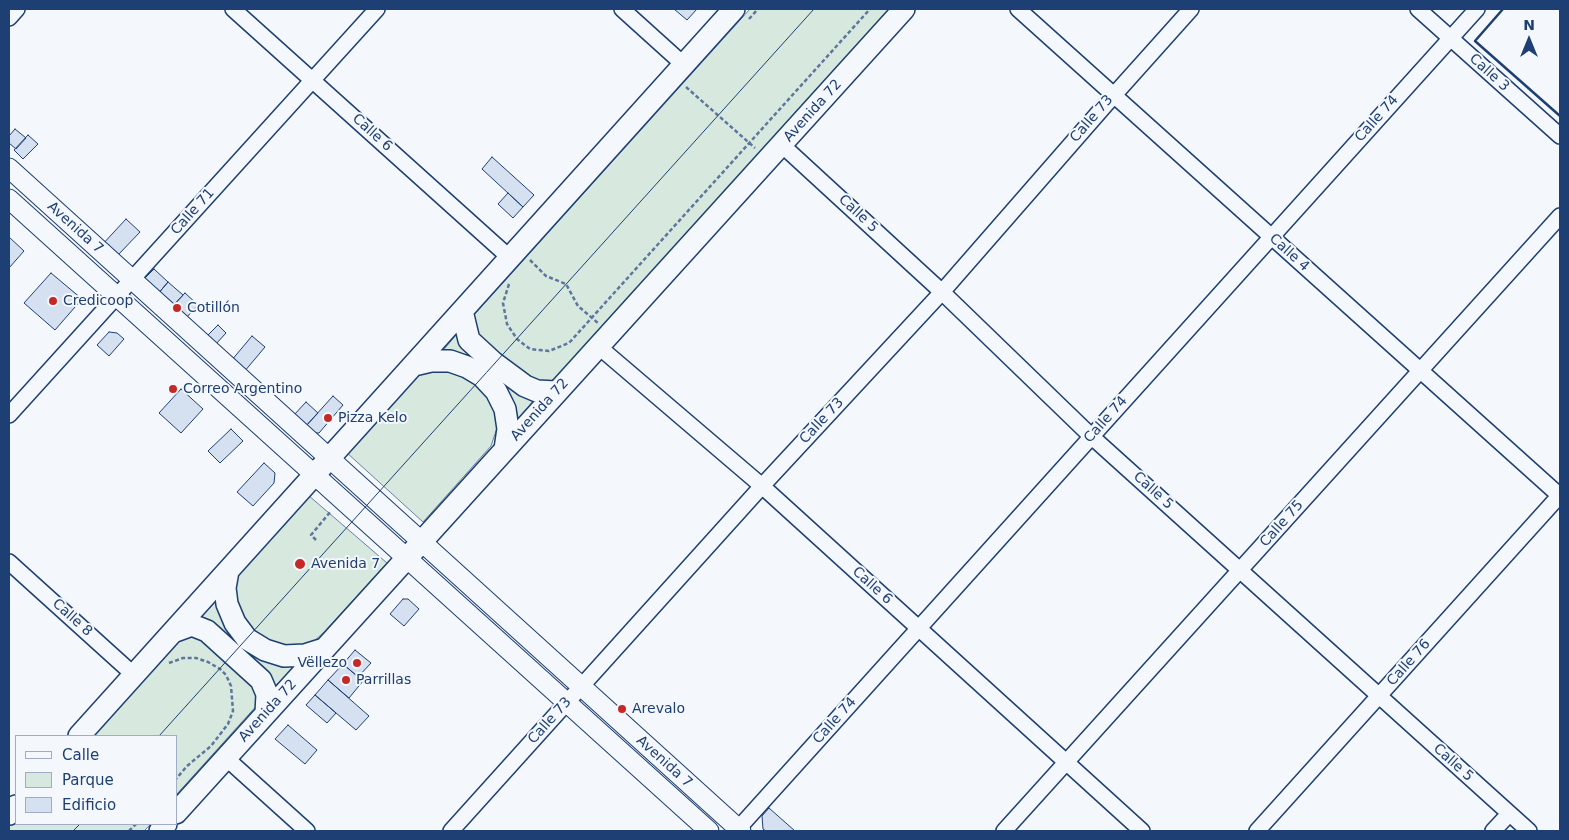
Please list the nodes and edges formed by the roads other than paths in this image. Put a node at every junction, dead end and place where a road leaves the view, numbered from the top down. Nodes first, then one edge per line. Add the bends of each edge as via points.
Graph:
1 (17, 9) edge
2 (233, 9) edge
3 (377, 9) edge
4 (622, 9) edge
5 (904, 9) edge
6 (1018, 9) edge
7 (1191, 9) edge
8 (1418, 9) edge
9 (1477, 9) edge
10 (740, 16) edge
11 (9, 18) edge
12 (1451, 38) junction
13 (678, 71) junction
14 (312, 80) junction
15 (1114, 95) junction
16 (1560, 136) edge
17 (775, 152) junction
18 (9, 168) edge
19 (9, 199) edge
20 (1560, 216) edge
21 (1272, 237) junction
22 (524, 257) junction
23 (132, 279) junction
24 (942, 292) junction
25 (116, 296) junction
26 (462, 311) junction
27 (604, 340) junction
28 (414, 366) junction
29 (1420, 371) junction
30 (556, 392) junction
31 (9, 415) edge
32 (1091, 436) junction
33 (505, 449) junction
34 (330, 458) junction
35 (314, 475) junction
36 (762, 486) junction
37 (1560, 496) edge
38 (422, 541) junction
39 (407, 558) junction
40 (9, 562) edge
41 (1240, 570) junction
42 (228, 571) junction
43 (918, 628) junction
44 (173, 632) junction
45 (324, 649) junction
46 (134, 675) junction
47 (581, 686) junction
48 (1380, 696) junction
49 (567, 703) junction
50 (266, 713) junction
51 (80, 735) edge
52 (226, 758) junction
53 (1067, 762) junction
54 (178, 811) edge
55 (1509, 814) junction
56 (738, 830) edge
57 (307, 831) edge
58 (451, 831) edge
59 (709, 831) edge
60 (1004, 831) edge
61 (1142, 831) edge
62 (1257, 831) edge
63 (1493, 831) edge
64 (1529, 831) edge

1 - 11 street
2 - 14 street, Calle 6
3 - 14 street, Calle 71
4 - 13 street
5 - 17 highway, Avenida 72
6 - 15 street, Calle 4
7 - 15 street, Calle 73
8 - 12 street, Calle 3
9 - 12 street, Calle 74
10 - 13 highway
12 - 16 street, Calle 3
12 - 21 street, Calle 74
13 - 22 highway
14 - 22 street, Calle 6
14 - 23 street, Calle 71
15 - 21 street, Calle 4
15 - 24 street, Calle 73
17 - 24 street, Calle 5
17 - 27 highway, Avenida 72
18 - 23 main road, Avenida 7
19 - 25 main road, Avenida 7
20 - 29 street, Calle 75
21 - 29 street, Calle 4
21 - 32 street, Calle 74
22 - 26 highway
23 - 25 street, Calle 71
23 - 34 main road, Avenida 7
24 - 32 street, Calle 5
24 - 36 street, Calle 73
25 - 31 street, Calle 71
25 - 35 main road, Avenida 7
26 - 28 highway
26 - 30 highway via 469,340 494,363 525,386 537,391
27 - 30 highway, Avenida 72
27 - 36 street, Calle 6
28 - 33 highway via 431,361 450,361 467,366 482,376 496,391 505,409 508,429
28 - 34 highway
29 - 37 street, Calle 4
29 - 41 street, Calle 75
30 - 33 highway, Avenida 72
32 - 41 street, Calle 5
32 - 43 street, Calle 74
33 - 38 highway, Avenida 72
34 - 35 highway
34 - 38 main road, Avenida 7
35 - 39 main road, Avenida 7
35 - 42 highway
36 - 43 street, Calle 6
36 - 47 street, Calle 73
37 - 48 street, Calle 76
38 - 39 highway, Avenida 72
38 - 47 main road, Avenida 7
39 - 45 highway, Avenida 72
39 - 49 main road, Avenida 7
40 - 46 street, Calle 8
41 - 48 street, Calle 5
41 - 53 street, Calle 75
42 - 44 highway
42 - 45 highway via 227,604 235,623 248,639 264,650 284,656 304,656
43 - 53 street, Calle 6
43 - 56 street, Calle 74
44 - 46 highway
44 - 50 highway via 192,625 207,631 261,680 267,694
45 - 50 highway, Avenida 72
46 - 51 highway
47 - 49 street, Calle 73
47 - 56 main road, Avenida 7
48 - 55 street, Calle 5
48 - 62 street, Calle 76
49 - 58 street, Calle 73
49 - 59 main road, Avenida 7
50 - 52 highway, Avenida 72
52 - 54 highway, Avenida 72
52 - 57 street
53 - 60 street, Calle 75
53 - 61 street, Calle 6
55 - 63 street
55 - 64 street, Calle 5

